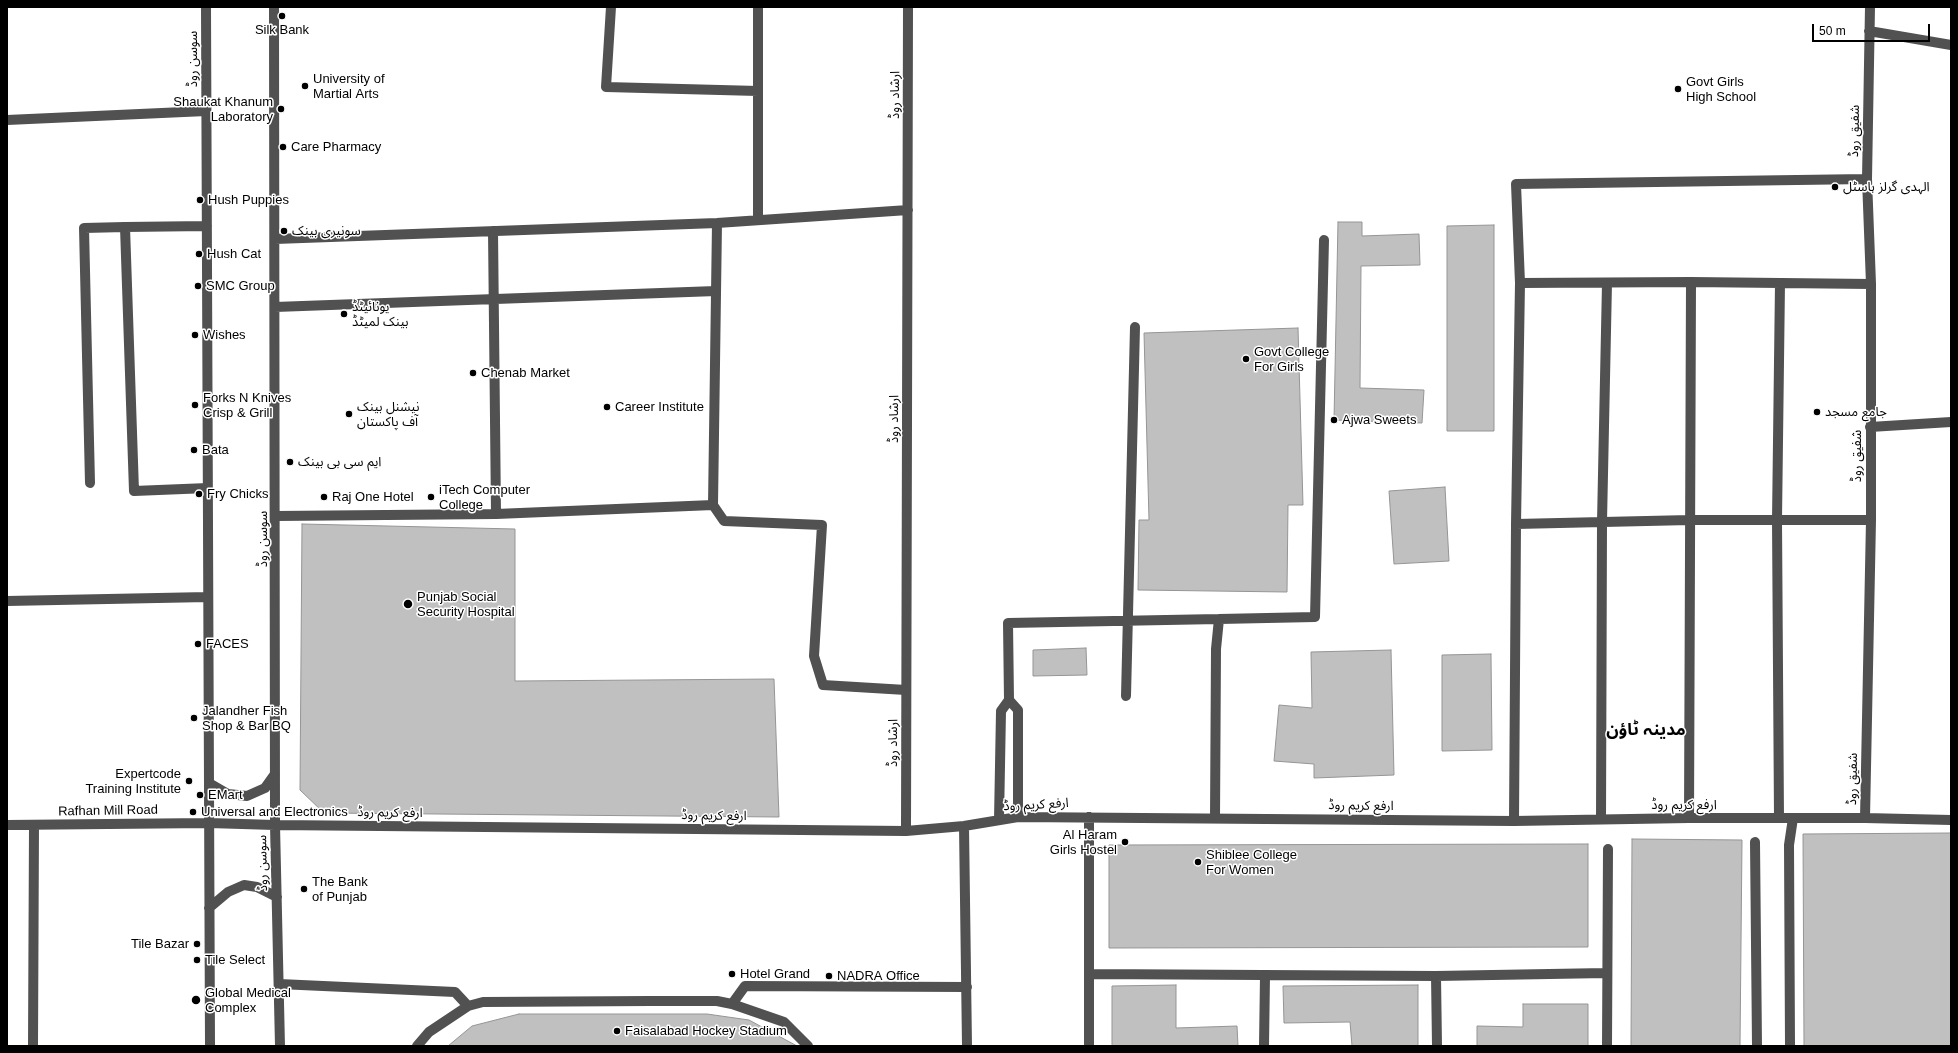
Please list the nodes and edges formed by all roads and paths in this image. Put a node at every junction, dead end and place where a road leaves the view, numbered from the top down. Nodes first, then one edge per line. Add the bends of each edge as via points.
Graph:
1 (206, 7) edge
2 (274, 7) edge
3 (611, 7) edge
4 (758, 7) edge
5 (908, 7) edge
6 (1870, 7) edge
7 (1869, 31) junction
8 (1951, 45) edge
9 (758, 91) junction
10 (206, 111) junction
11 (7, 120) edge
12 (1867, 179) junction
13 (908, 210) junction
14 (758, 220) junction
15 (717, 223) junction
16 (207, 226) junction
17 (125, 227) junction
18 (493, 231) junction
19 (275, 239) junction
20 (1324, 240) dead end
21 (1607, 282) junction
22 (1692, 282) junction
23 (1520, 283) junction
24 (1780, 283) junction
25 (1871, 284) junction
26 (716, 291) junction
27 (494, 299) junction
28 (275, 307) junction
29 (1135, 327) dead end
30 (1951, 422) edge
31 (1870, 427) junction
32 (90, 482) dead end
33 (208, 488) junction
34 (713, 505) junction
35 (496, 514) junction
36 (276, 516) junction
37 (1690, 520) junction
38 (1777, 520) junction
39 (1870, 520) junction
40 (1602, 522) junction
41 (1516, 524) junction
42 (208, 597) junction
43 (7, 601) edge
44 (1220, 618) junction
45 (1128, 622) junction
46 (906, 690) junction
47 (1126, 696) dead end
48 (1009, 700) junction
49 (276, 774) junction
50 (209, 783) junction
51 (1018, 816) junction
52 (1089, 816) junction
53 (1215, 818) junction
54 (1689, 818) junction
55 (1779, 818) junction
56 (1793, 818) junction
57 (1865, 818) junction
58 (1601, 819) junction
59 (999, 820) junction
60 (1951, 820) edge
61 (1514, 821) junction
62 (209, 822) junction
63 (7, 825) edge
64 (34, 825) junction
65 (275, 825) junction
66 (964, 826) junction
67 (906, 831) junction
68 (1755, 842) dead end
69 (1608, 848) dead end
70 (277, 897) junction
71 (209, 908) junction
72 (1606, 973) junction
73 (1090, 974) junction
74 (1265, 976) junction
75 (1436, 976) junction
76 (279, 984) junction
77 (967, 987) junction
78 (732, 1004) junction
79 (468, 1006) junction
80 (33, 1046) edge
81 (210, 1046) edge
82 (280, 1046) edge
83 (417, 1046) edge
84 (808, 1046) edge
85 (968, 1046) edge
86 (1089, 1046) edge
87 (1264, 1046) edge
88 (1437, 1046) edge
89 (1607, 1046) edge
90 (1757, 1046) edge
91 (1790, 1046) edge

1 - 10 street, سوسن روڈ
2 - 19 street, سوسن روڈ
3 - 9 street via 606,87
4 - 9 street
5 - 13 street, ارشاد روڈ
6 - 7 street, شفیق روڈ
7 - 8 street
7 - 12 street, شفیق روڈ
9 - 14 street
10 - 11 street
10 - 16 street, سوسن روڈ
12 - 23 street via 1516,184
12 - 25 street, شفیق روڈ
13 - 14 street
13 - 46 street, ارشاد روڈ
14 - 15 street
15 - 18 street
15 - 26 street
16 - 17 street
16 - 33 street, سوسن روڈ
17 - 32 street via 84,228
17 - 33 street via 134,491
18 - 19 street
18 - 27 street
19 - 28 street, سوسن روڈ
20 - 44 street via 1315,617
21 - 22 street
21 - 23 street
21 - 40 street
22 - 24 street
22 - 37 street
23 - 41 street
24 - 25 street
24 - 38 street
25 - 31 street, شفیق روڈ
26 - 27 street
26 - 34 street
27 - 28 street
27 - 35 street
28 - 36 street, سوسن روڈ
29 - 45 street
30 - 31 street
31 - 39 street, شفیق روڈ
33 - 42 street, سوسن روڈ
34 - 35 street
34 - 46 street via 724,521 822,525 814,656 823,685
35 - 36 street
36 - 49 street, سوسن روڈ
37 - 38 street
37 - 40 street
37 - 54 street
38 - 39 street
38 - 55 street
39 - 57 street, شفیق روڈ
40 - 41 street
40 - 58 street
41 - 61 street
42 - 43 street
42 - 50 street, سوسن روڈ
44 - 45 street
44 - 53 street via 1216,649
45 - 47 street
45 - 48 street via 1008,623
46 - 67 street, ارشاد روڈ
48 - 51 street via 1018,710
48 - 59 street via 1001,711
49 - 50 street via 265,788 247,796 228,794
49 - 65 street, سوسن روڈ
50 - 62 street, سوسن روڈ
51 - 52 street, ارفع کریم روڈ
51 - 59 street, ارفع کریم روڈ
52 - 53 street, ارفع کریم روڈ
52 - 73 street
53 - 61 street, ارفع کریم روڈ
54 - 55 street, ارفع کریم روڈ
54 - 58 street, ارفع کریم روڈ
55 - 56 street, ارفع کریم روڈ
56 - 57 street, ارفع کریم روڈ
56 - 91 street via 1789,859
57 - 60 street, شفیق روڈ
58 - 61 street, ارفع کریم روڈ
59 - 66 street, ارفع کریم روڈ
62 - 64 street, Rafhan Mill Road
62 - 65 street, ارفع کریم روڈ
62 - 71 street, سوسن روڈ
63 - 64 street, Rafhan Mill Road
64 - 80 street
65 - 67 street, ارفع کریم روڈ
65 - 70 street, سوسن روڈ
66 - 67 street, ارفع کریم روڈ
66 - 77 street
68 - 90 street
69 - 72 street
70 - 71 street via 257,887 244,885 228,892
70 - 76 street, سوسن روڈ
71 - 81 street, سوسن روڈ
72 - 75 street
72 - 89 street
73 - 74 street
73 - 86 street
74 - 75 street
74 - 87 street
75 - 88 street
76 - 79 street via 455,992
76 - 82 street, سوسن روڈ
77 - 78 street via 745,986
77 - 85 street
78 - 79 street via 716,1001 483,1002
78 - 84 street via 784,1022
79 - 83 street via 429,1032

